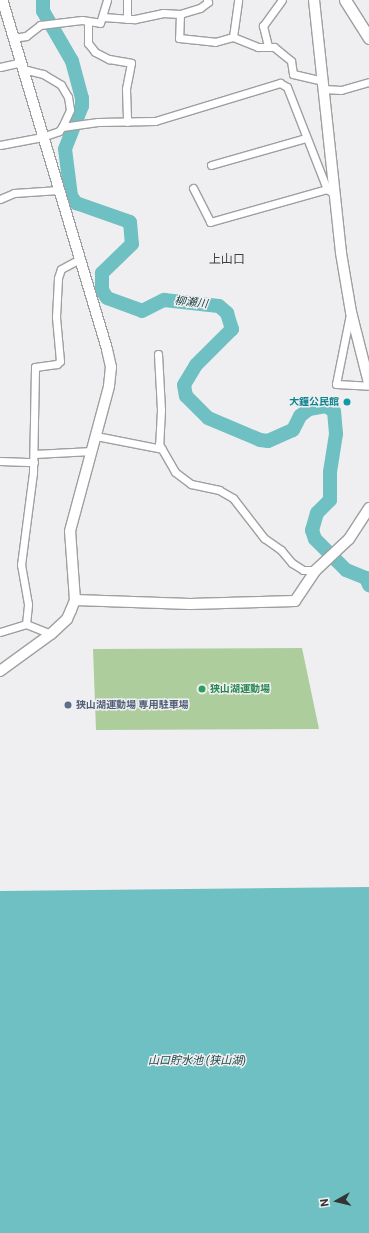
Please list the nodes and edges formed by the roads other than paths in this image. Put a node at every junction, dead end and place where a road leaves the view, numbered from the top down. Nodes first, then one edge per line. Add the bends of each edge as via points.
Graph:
1 (2, 0) edge
2 (107, 0) edge
3 (127, 0) edge
4 (207, 0) edge
5 (238, 0) edge
6 (282, 0) edge
7 (314, 0) edge
8 (345, 0) edge
9 (180, 14) junction
10 (103, 18) junction
11 (127, 19) junction
12 (88, 22) junction
13 (233, 37) junction
14 (13, 38) junction
15 (369, 38) edge
16 (268, 46) junction
17 (22, 66) junction
18 (0, 67) edge
19 (293, 74) junction
20 (369, 82) edge
21 (285, 85) junction
22 (323, 85) junction
23 (127, 122) junction
24 (64, 127) junction
25 (42, 137) junction
26 (306, 138) junction
27 (0, 145) edge
28 (211, 165) dead end
29 (193, 188) dead end
30 (59, 190) junction
31 (331, 192) junction
32 (0, 199) edge
33 (80, 259) junction
34 (351, 312) junction
35 (158, 354) dead end
36 (369, 383) edge
37 (369, 386) edge
38 (96, 436) junction
39 (162, 449) junction
40 (92, 451) junction
41 (34, 454) junction
42 (0, 461) edge
43 (34, 462) junction
44 (369, 508) edge
45 (316, 570) junction
46 (75, 600) junction
47 (26, 624) junction
48 (0, 632) edge
49 (51, 634) junction
50 (0, 671) edge

1 - 14 street
2 - 10 street
3 - 11 street
4 - 9 street via 208,2 200,8
5 - 13 street
6 - 16 street via 264,26
7 - 22 street
8 - 15 main road
9 - 11 street via 163,13
9 - 13 street via 179,38 215,42
10 - 11 street
10 - 12 street via 98,24
12 - 14 street via 43,25 26,36
12 - 23 street via 88,43 95,52 109,60 130,63 126,89
13 - 16 street via 258,47
14 - 17 street
16 - 19 street via 287,55 291,61
17 - 18 street
17 - 24 street via 43,74 61,85 68,97 70,110
17 - 25 street
19 - 21 street
19 - 22 street
20 - 22 street via 341,90
21 - 23 street via 280,83 155,121
21 - 26 street
22 - 31 street
23 - 24 street
24 - 25 street
25 - 27 street
25 - 30 street
26 - 28 street
26 - 31 street
29 - 31 street via 210,222
30 - 32 street via 14,193
30 - 33 street
31 - 34 street
33 - 38 street via 111,367
33 - 41 street via 61,269 58,278 56,317 60,361 57,364 35,368
34 - 36 street
34 - 37 street via 336,384
35 - 39 street via 162,410 159,444
38 - 39 street
38 - 40 street
39 - 45 street via 176,472 191,484 219,490 233,498 264,538 281,550 292,563 303,570
40 - 41 street
40 - 46 street via 70,531
41 - 43 street
42 - 43 street
43 - 47 street via 21,565 28,604
44 - 45 street via 339,551
45 - 46 street via 295,601 290,602 190,604
46 - 49 street via 67,619
47 - 48 street
47 - 49 street
49 - 50 street

